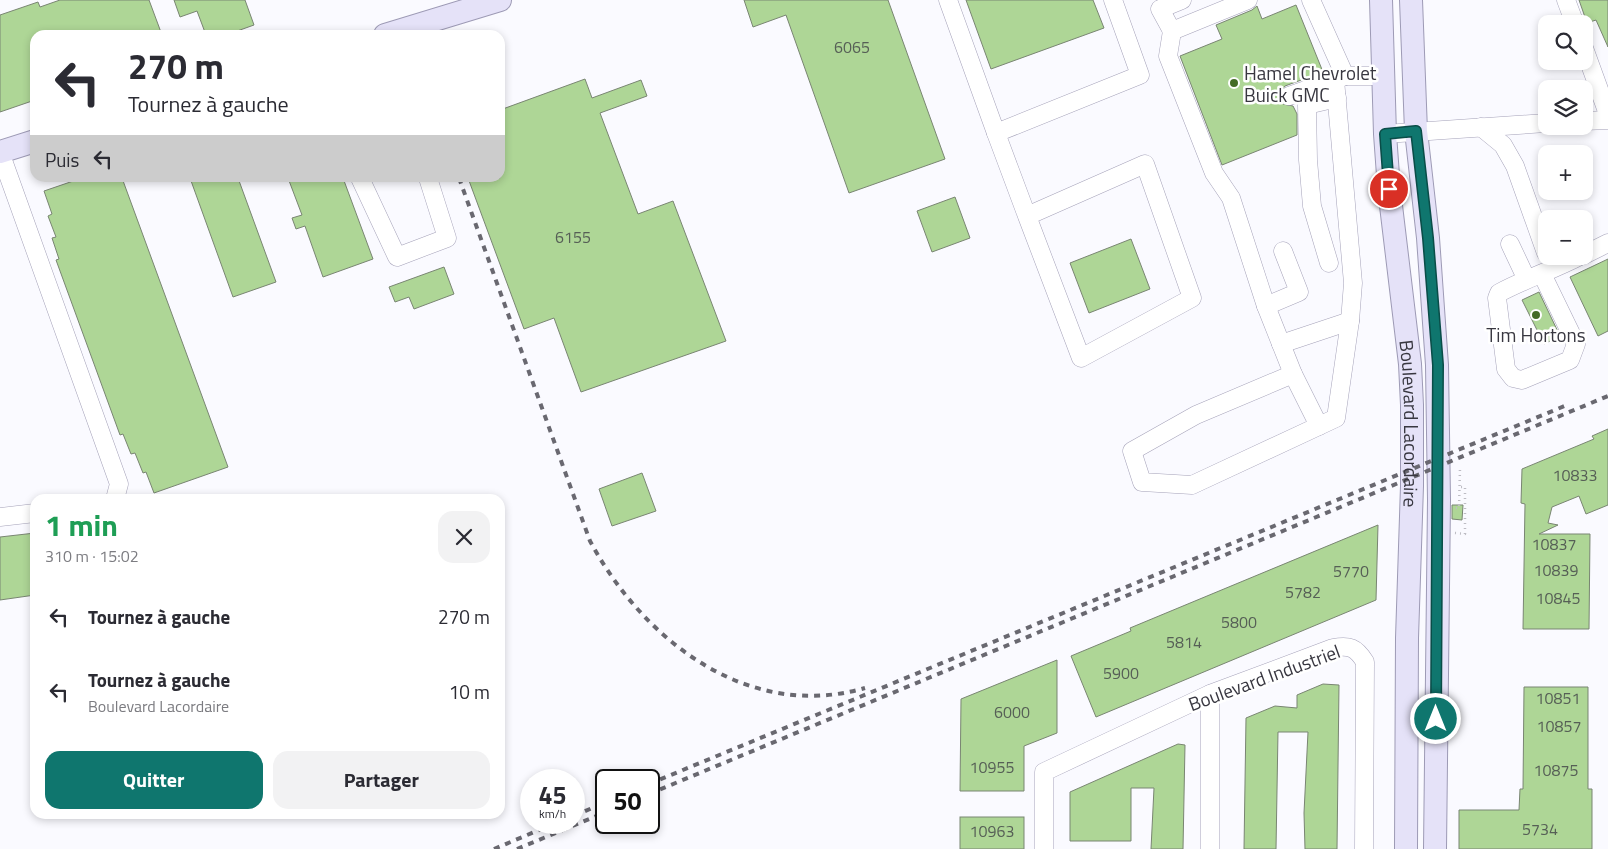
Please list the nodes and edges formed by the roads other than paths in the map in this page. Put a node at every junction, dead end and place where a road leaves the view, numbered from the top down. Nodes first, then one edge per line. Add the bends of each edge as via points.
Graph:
1 (500, 0) edge
2 (948, 0) edge
3 (1112, 0) edge
4 (1182, 0) edge
5 (1248, 0) edge
6 (1311, 0) edge
7 (1381, 0) edge
8 (1411, 0) edge
9 (1566, 0) edge
10 (1572, 15) edge
11 (402, 30) edge
12 (1172, 31) junction
13 (1592, 70) edge
14 (1384, 76) junction
15 (1340, 78) junction
16 (1289, 96) dead end
17 (1337, 98) junction
18 (1608, 114) edge
19 (1608, 120) edge
20 (1593, 121) edge
21 (1538, 123) edge
22 (1481, 127) junction
23 (1416, 131) junction
24 (996, 133) junction
25 (1385, 134) junction
26 (30, 143) edge
27 (0, 152) edge
28 (362, 182) edge
29 (429, 182) edge
30 (1027, 216) junction
31 (1608, 242) edge
32 (1510, 244) dead end
33 (1593, 250) edge
34 (1282, 251) dead end
35 (1329, 263) dead end
36 (1543, 266) edge
37 (1266, 306) junction
38 (1350, 320) junction
39 (1281, 344) junction
40 (1293, 374) junction
41 (1319, 426) junction
42 (116, 494) edge
43 (30, 514) edge
44 (0, 517) edge
45 (1210, 694) junction
46 (1044, 849) edge
47 (1210, 849) edge
48 (1364, 849) edge
49 (1406, 849) edge
50 (1435, 849) edge

1 - 11 main road
2 - 24 street
3 - 24 street via 1140,76
4 - 12 street via 1160,9
5 - 12 street
6 - 15 street
7 - 14 main road, Boulevard Lacordaire
8 - 23 main road, Boulevard Lacordaire
9 - 10 street
12 - 37 street via 1168,56 1214,173 1231,198
13 - 18 street
14 - 15 street
14 - 25 main road, Boulevard Lacordaire
15 - 16 street
15 - 17 street
17 - 35 street via 1306,105 1312,206
17 - 38 street via 1353,283
19 - 20 street
21 - 22 street
22 - 23 street
22 - 36 street via 1503,145 1515,166
23 - 25 street
23 - 50 main road, Boulevard Lacordaire via 1438,365
24 - 30 street
25 - 49 main road, Boulevard Lacordaire via 1412,405
26 - 27 main road
27 - 42 street via 119,484
28 - 29 street via 397,257 447,238
30 - 30 street via 1145,164 1192,298 1081,358
31 - 33 street
32 - 36 street
34 - 37 street via 1299,292
36 - 36 street via 1576,344 1570,360 1522,380 1513,378 1506,369 1497,298 1499,293
37 - 39 street
38 - 39 street
38 - 41 street via 1336,418
39 - 40 street
40 - 41 street
40 - 41 street via 1196,415 1132,451 1142,482 1192,485
43 - 44 street
45 - 46 street, Boulevard Industriel via 1044,772
45 - 47 street
45 - 48 street, Boulevard Industriel via 1333,648 1348,646 1358,651 1364,662

